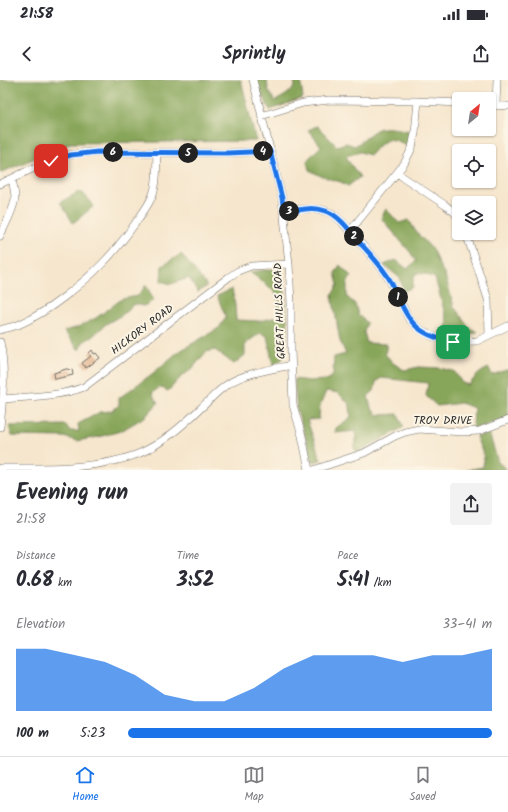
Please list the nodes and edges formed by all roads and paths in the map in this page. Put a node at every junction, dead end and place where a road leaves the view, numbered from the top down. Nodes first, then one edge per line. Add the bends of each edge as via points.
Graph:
1 (253, 80) edge
2 (497, 80) edge
3 (495, 92) edge
4 (418, 101) junction
5 (452, 103) edge
6 (496, 105) edge
7 (508, 106) edge
8 (261, 116) junction
9 (270, 151) junction
10 (157, 152) junction
11 (397, 173) junction
12 (12, 179) junction
13 (0, 184) edge
14 (452, 210) edge
15 (284, 212) junction
16 (350, 231) junction
17 (0, 236) edge
18 (468, 240) edge
19 (289, 264) junction
20 (508, 326) edge
21 (0, 330) edge
22 (489, 335) junction
23 (0, 342) edge
24 (292, 365) junction
25 (3, 399) junction
26 (508, 420) edge
27 (0, 427) edge
28 (0, 468) edge
29 (309, 470) edge
30 (313, 470) edge

1 - 8 street, GREAT HILLS ROAD
2 - 3 street
4 - 5 street
4 - 8 street via 314,101
4 - 11 street via 412,148
6 - 7 street
8 - 9 street, GREAT HILLS ROAD
9 - 10 street
9 - 15 street, GREAT HILLS ROAD
10 - 12 street via 79,153 61,157
10 - 21 street via 153,195 110,256 80,285 52,306 17,326
11 - 14 street
11 - 16 street
12 - 13 street
12 - 17 street via 14,201
15 - 16 street via 308,209 326,211
15 - 19 street, GREAT HILLS ROAD
16 - 22 street via 382,268 409,319 417,327 431,336 453,342 477,341
18 - 22 street via 488,299
19 - 24 street, GREAT HILLS ROAD
19 - 25 street, HICKORY ROAD via 251,266 238,271 84,386 63,393
20 - 22 street
23 - 25 street via 3,360
24 - 28 street via 242,377 229,383 182,426 138,454 118,461 75,468
24 - 29 street, GREAT HILLS ROAD via 294,405
25 - 27 street
26 - 30 street, TROY DRIVE via 479,431 419,429 405,432 364,453

